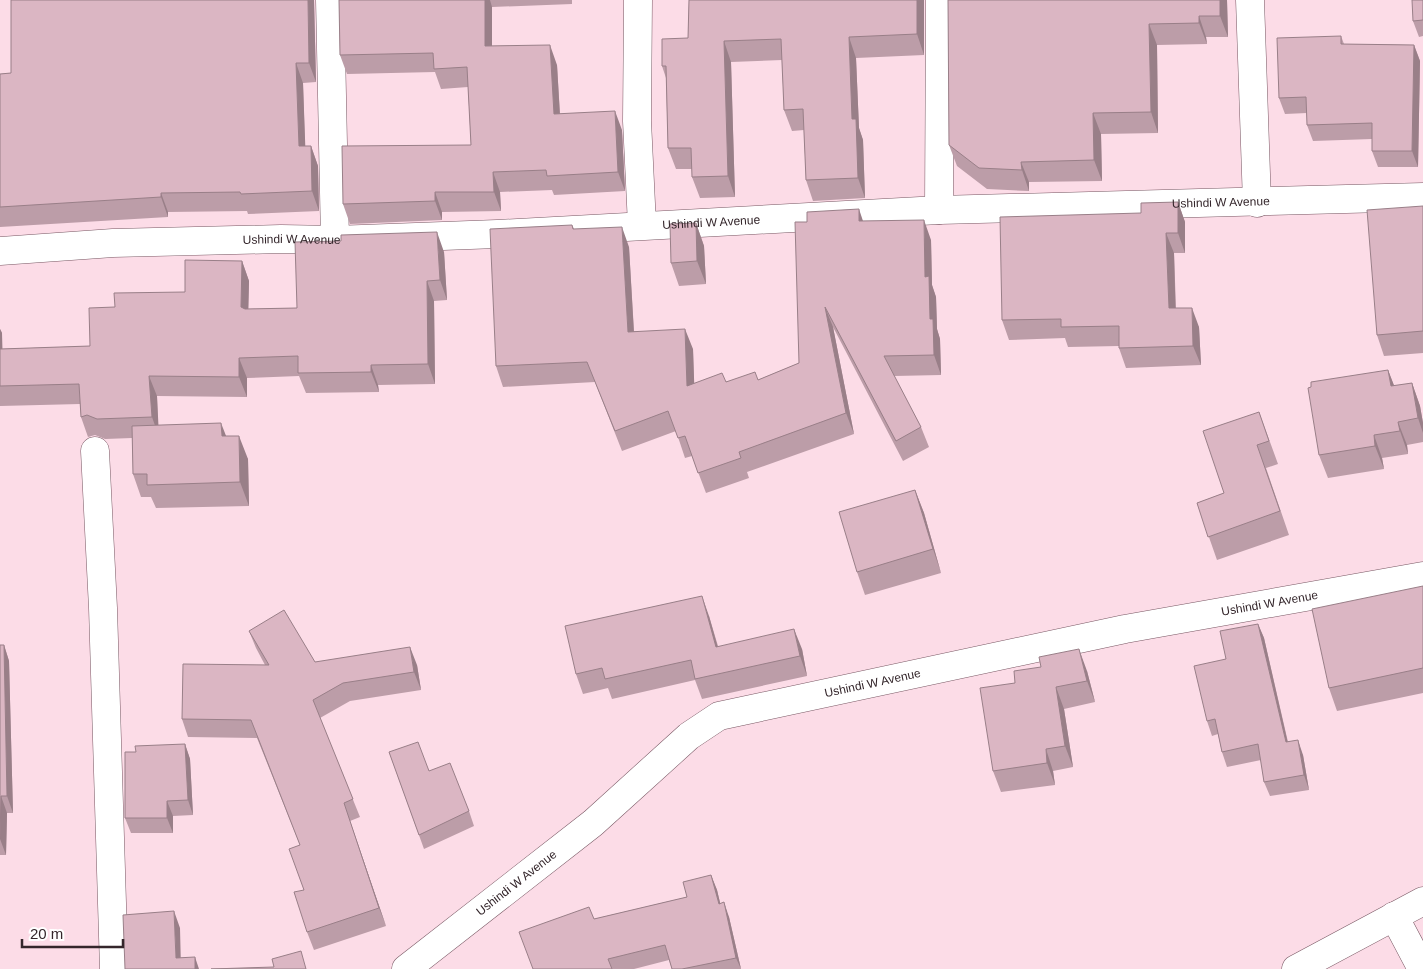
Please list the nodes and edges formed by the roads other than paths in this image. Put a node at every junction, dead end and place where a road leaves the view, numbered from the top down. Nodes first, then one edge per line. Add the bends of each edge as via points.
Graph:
1 (330, 0) edge
2 (638, 0) edge
3 (940, 0) edge
4 (1250, 0) edge
5 (1423, 197) edge
6 (1257, 203) junction
7 (939, 210) junction
8 (642, 225) junction
9 (335, 240) junction
10 (0, 251) edge
11 (95, 451) dead end
12 (1423, 576) edge
13 (1423, 901) edge
14 (1394, 916) junction
15 (114, 969) edge
16 (406, 969) edge
17 (1296, 969) edge
18 (1422, 969) edge

1 - 9 street
2 - 8 street via 637,121
3 - 7 street
4 - 6 street
5 - 6 street, Ushindi W Avenue
6 - 7 street, Ushindi W Avenue
7 - 8 street, Ushindi W Avenue
8 - 9 street, Ushindi W Avenue
9 - 10 street, Ushindi W Avenue via 113,243
11 - 15 street
12 - 16 street, Ushindi W Avenue via 1125,629 719,716 689,736 593,823
13 - 14 street
14 - 17 street
14 - 18 street

